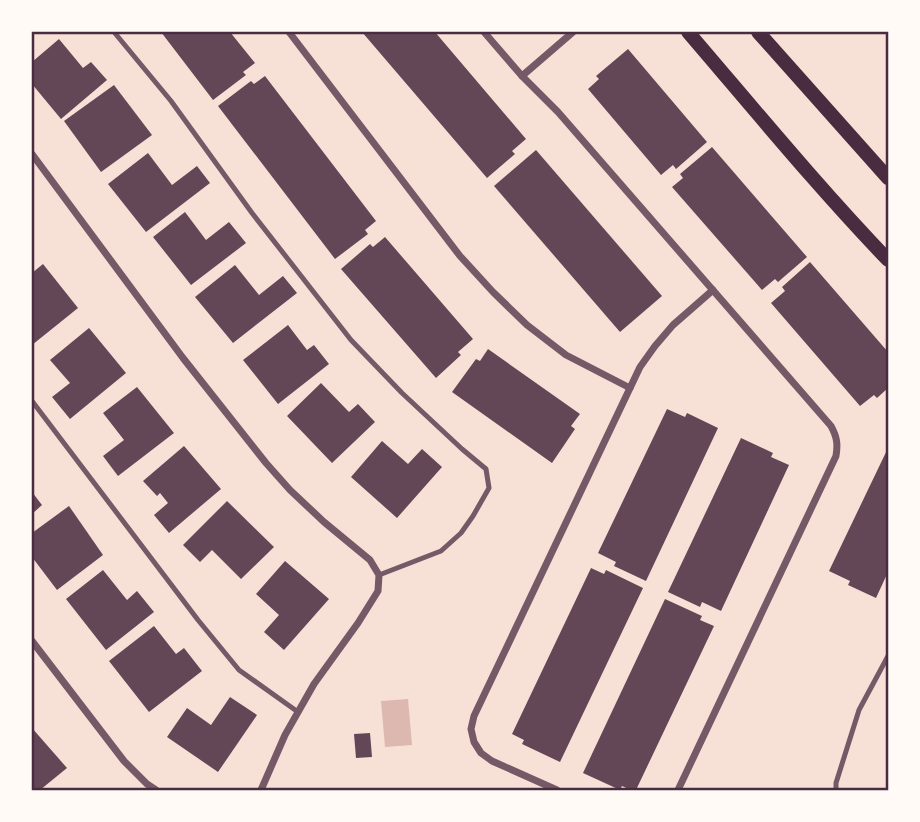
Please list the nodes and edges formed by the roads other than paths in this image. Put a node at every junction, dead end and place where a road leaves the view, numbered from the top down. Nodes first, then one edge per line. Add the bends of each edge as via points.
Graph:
1 (114, 32) edge
2 (289, 32) edge
3 (484, 32) edge
4 (573, 32) edge
5 (688, 32) edge
6 (758, 32) edge
7 (522, 76) junction
8 (32, 155) edge
9 (888, 178) edge
10 (888, 260) edge
11 (713, 290) junction
12 (629, 388) junction
13 (32, 401) edge
14 (379, 575) junction
15 (32, 641) edge
16 (888, 656) edge
17 (298, 712) junction
18 (156, 790) edge
19 (261, 790) edge
20 (557, 790) edge
21 (678, 790) edge
22 (835, 790) edge

1 - 14 lane via 351,340 486,469 489,488 460,533 441,551
2 - 12 street via 460,256 493,292 566,355
3 - 7 street
4 - 7 street
5 - 10 main road
6 - 9 main road
7 - 11 street
8 - 14 street via 266,463 315,514 370,560
11 - 12 street via 667,332
11 - 21 street via 831,426 838,445
12 - 20 street via 471,729 481,753 492,761
13 - 17 lane via 239,670
14 - 17 street via 377,591
15 - 18 street via 124,761
16 - 22 lane via 859,710
17 - 19 street

